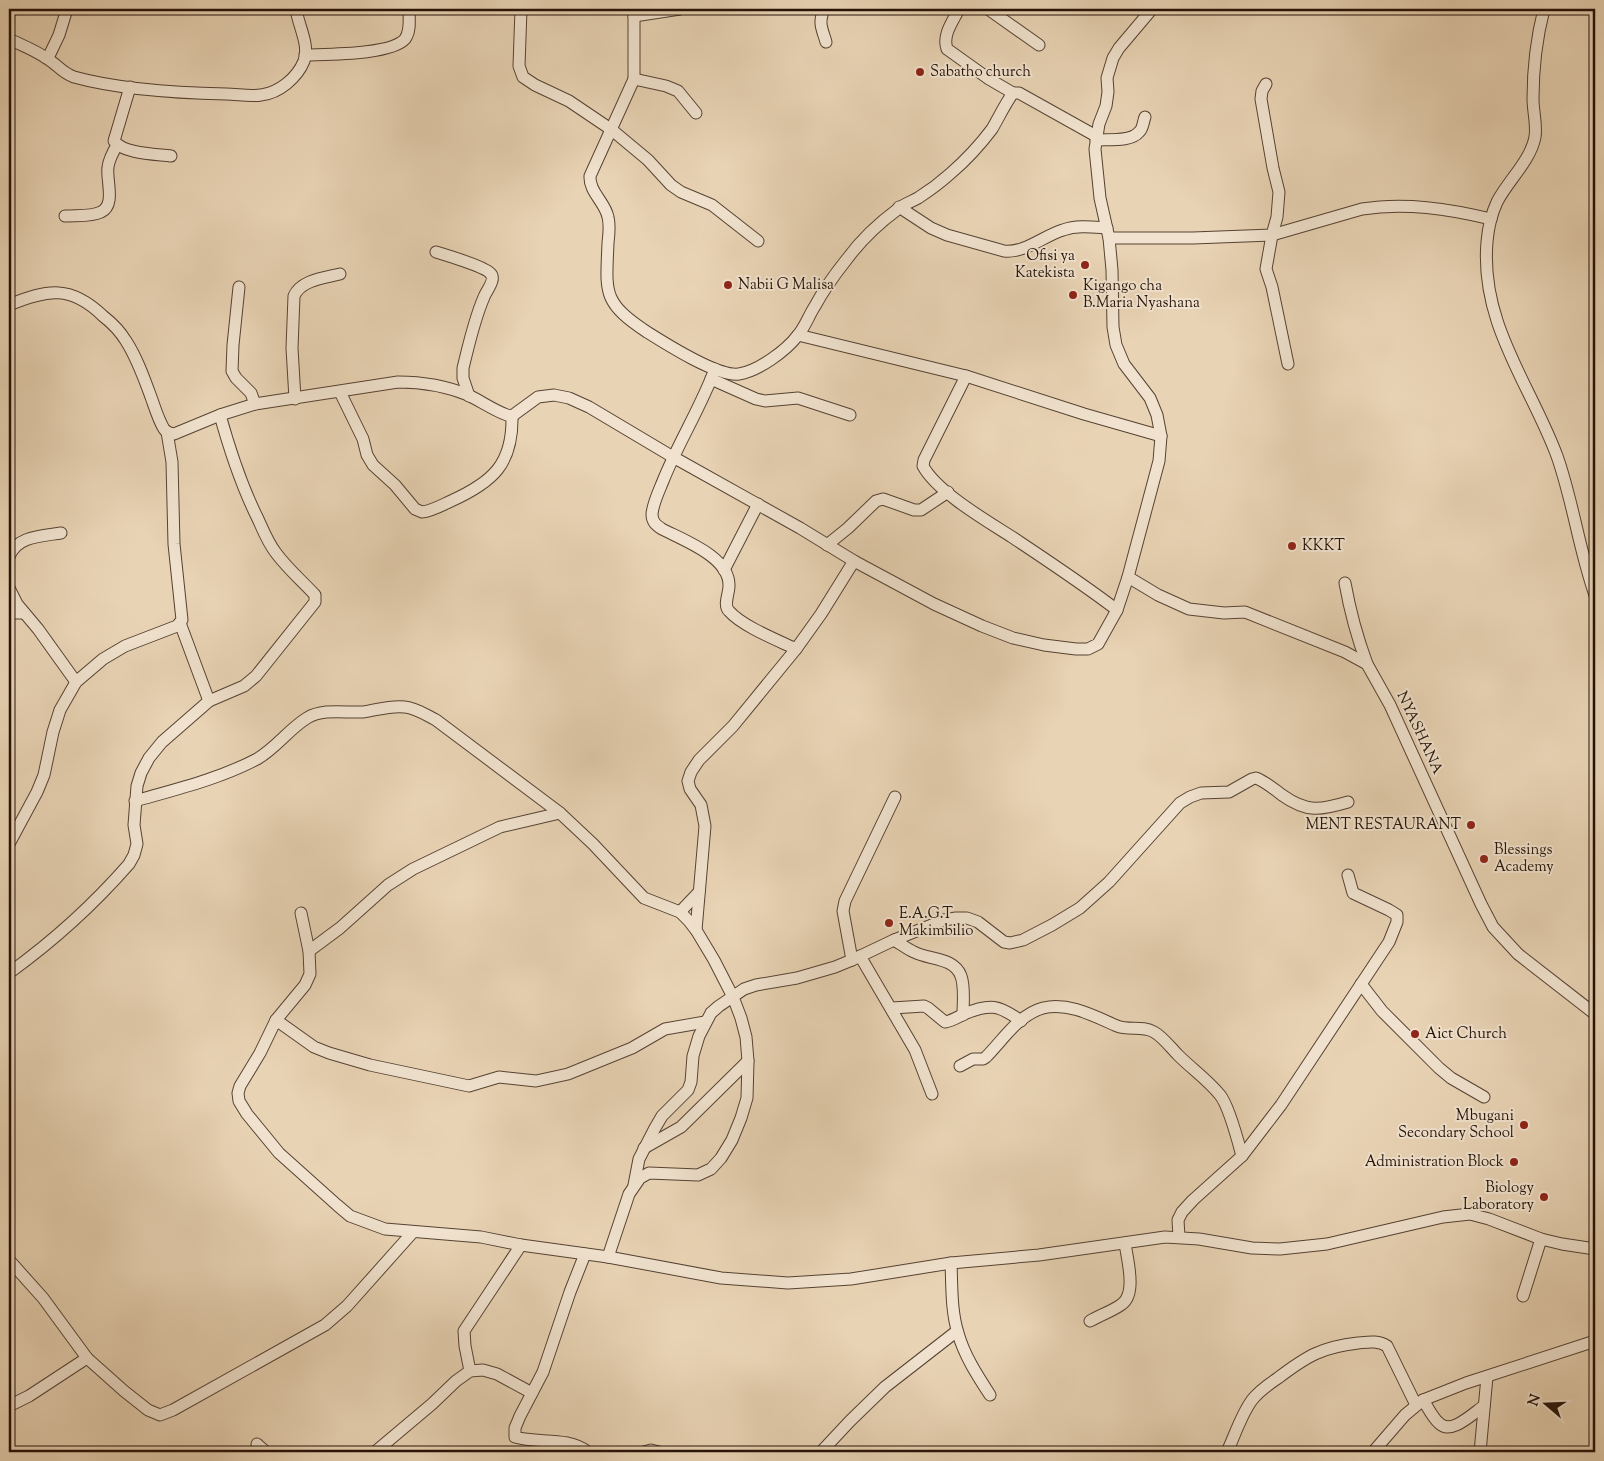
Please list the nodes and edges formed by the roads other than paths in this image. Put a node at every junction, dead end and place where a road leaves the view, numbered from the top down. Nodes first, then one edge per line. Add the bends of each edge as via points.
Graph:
1 (68, 9) edge
2 (296, 9) edge
3 (409, 9) edge
4 (521, 9) edge
5 (680, 9) edge
6 (824, 9) edge
7 (959, 9) edge
8 (988, 9) edge
9 (1152, 9) edge
10 (1544, 9) edge
11 (634, 13) edge
12 (9, 39) edge
13 (826, 42) dead end
14 (1038, 45) dead end
15 (305, 55) junction
16 (48, 58) junction
17 (634, 79) junction
18 (1266, 84) dead end
19 (130, 87) junction
20 (1013, 93) junction
21 (696, 113) dead end
22 (1145, 117) dead end
23 (612, 130) junction
24 (1096, 138) junction
25 (117, 145) junction
26 (171, 156) dead end
27 (899, 207) junction
28 (66, 216) dead end
29 (1491, 220) junction
30 (1108, 233) junction
31 (1272, 235) junction
32 (758, 241) dead end
33 (436, 252) dead end
34 (340, 274) dead end
35 (239, 287) dead end
36 (9, 305) edge
37 (798, 335) junction
38 (1288, 364) dead end
39 (713, 374) junction
40 (966, 376) junction
41 (340, 392) junction
42 (469, 396) junction
43 (295, 399) junction
44 (255, 404) junction
45 (220, 415) junction
46 (850, 415) dead end
47 (512, 416) junction
48 (167, 432) junction
49 (1161, 436) junction
50 (672, 457) junction
51 (948, 492) junction
52 (758, 504) junction
53 (61, 533) dead end
54 (827, 545) junction
55 (9, 557) edge
56 (854, 561) junction
57 (724, 570) junction
58 (1128, 577) junction
59 (1345, 582) dead end
60 (9, 588) edge
61 (1595, 595) edge
62 (1117, 610) junction
63 (9, 612) edge
64 (24, 614) junction
65 (180, 623) junction
66 (796, 649) junction
67 (1368, 664) junction
68 (76, 682) junction
69 (209, 701) junction
70 (895, 797) dead end
71 (136, 801) junction
72 (1348, 802) dead end
73 (560, 813) junction
74 (9, 844) edge
75 (1348, 875) dead end
76 (699, 892) junction
77 (680, 912) junction
78 (301, 913) dead end
79 (696, 930) junction
80 (894, 940) junction
81 (309, 951) junction
82 (856, 958) junction
83 (9, 973) edge
84 (1361, 984) junction
85 (733, 997) junction
86 (892, 1008) junction
87 (1595, 1014) edge
88 (963, 1015) junction
89 (276, 1020) junction
90 (1021, 1021) junction
91 (705, 1022) junction
92 (748, 1061) junction
93 (960, 1066) dead end
94 (932, 1094) dead end
95 (1484, 1097) dead end
96 (644, 1148) junction
97 (1242, 1156) junction
98 (634, 1185) junction
99 (413, 1232) junction
100 (1179, 1237) junction
101 (1541, 1239) junction
102 (1124, 1243) junction
103 (521, 1245) junction
104 (1595, 1249) edge
105 (585, 1254) junction
106 (608, 1257) junction
107 (9, 1260) edge
108 (951, 1263) junction
109 (1523, 1296) dead end
110 (1090, 1321) dead end
111 (957, 1331) junction
112 (1595, 1341) edge
113 (87, 1358) junction
114 (470, 1371) junction
115 (1487, 1377) junction
116 (532, 1393) junction
117 (990, 1395) dead end
118 (1419, 1402) junction
119 (9, 1406) edge
120 (1484, 1406) junction
121 (257, 1444) dead end
122 (266, 1452) edge
123 (375, 1452) edge
124 (588, 1452) edge
125 (644, 1452) edge
126 (659, 1452) edge
127 (821, 1452) edge
128 (1228, 1452) edge
129 (1373, 1452) edge
130 (1480, 1452) edge

1 - 16 street
2 - 15 street
3 - 15 street via 409,28 405,38 396,45 370,52
4 - 23 street via 519,66 523,77 569,101
5 - 11 street
6 - 13 street via 820,23
7 - 20 street via 946,35 947,49
8 - 14 street
9 - 24 street via 1112,58 1106,106
10 - 29 street via 1533,97 1535,137 1515,177 1498,201
11 - 17 street
12 - 16 street
15 - 19 street via 292,80 278,90 261,95
16 - 19 street via 62,72 74,77
17 - 21 street via 678,90
17 - 23 street
18 - 31 street via 1261,99 1279,192
19 - 25 street via 116,130 114,141
20 - 24 street via 1020,93
20 - 27 street via 979,146 932,188
22 - 24 street via 1142,129 1130,138
23 - 32 street via 681,192 712,205
23 - 39 street via 590,181 608,216 606,272 612,301 645,330
24 - 30 street via 1100,198
25 - 26 street via 137,152
25 - 28 street via 108,166 107,208 92,215
27 - 30 street via 947,235 1014,252 1064,229 1077,227
27 - 37 street via 846,259
29 - 31 street via 1444,209 1374,207
29 - 61 street via 1486,265 1489,294 1513,362 1557,458
30 - 31 street via 1192,238
30 - 49 street via 1116,345 1124,364 1150,398
31 - 38 street via 1266,269
33 - 42 street via 490,272 492,276 477,315 463,368 462,378
34 - 43 street via 296,289 292,341
35 - 44 street via 232,370 251,393
36 - 48 street via 55,292 71,294 93,306 126,341
37 - 39 street via 756,369 738,374
37 - 40 street
39 - 46 street via 756,399 798,398
39 - 50 street
40 - 49 street
40 - 51 street via 923,466
41 - 42 street via 416,382
41 - 43 street
41 - 47 street via 373,465 415,509 422,512 463,495 490,479 507,452
42 - 47 street
43 - 44 street
44 - 45 street
45 - 48 street via 174,434
45 - 69 street via 234,463 266,538 316,598 256,676 244,686
47 - 50 street via 538,397 554,395 569,398
48 - 65 street via 172,462
49 - 58 street via 1159,461
50 - 52 street
50 - 57 street via 656,499 653,519 662,529 703,549
51 - 54 street via 921,510 883,499 876,501
51 - 62 street
52 - 54 street
52 - 57 street
53 - 55 street via 26,540 15,546
54 - 56 street
56 - 62 street via 982,626 1044,645 1076,649 1093,647 1102,639
56 - 66 street
57 - 66 street via 729,581 728,611
58 - 62 street
58 - 67 street via 1158,596 1189,609 1245,612
59 - 67 street, NYASHANA via 1350,612
60 - 64 street
63 - 64 street
64 - 68 street
65 - 68 street via 125,646 103,659
65 - 69 street
66 - 76 street via 691,772 688,780 690,789 701,805 706,826
67 - 87 street, NYASHANA via 1494,927 1518,954
68 - 74 street via 60,710 37,792
69 - 71 street via 162,742 149,758 141,774
70 - 82 street via 845,901 843,911
71 - 73 street via 222,775 259,758 308,717 319,713 405,707 436,720
71 - 83 street via 134,825 137,844 129,864 74,919
72 - 80 street via 1316,810 1304,807 1256,778 1229,792 1201,793 1180,803 1109,882 1080,908 1023,940 1004,942 978,922 956,918
73 - 77 street via 639,893 651,902
73 - 81 street via 500,827 413,869 388,885
75 - 84 street via 1353,893 1397,915 1389,942
76 - 77 street
76 - 79 street
77 - 79 street
78 - 81 street
79 - 85 street
80 - 82 street
80 - 88 street via 914,953 947,962 956,969 962,978
81 - 89 street via 310,974 306,985
82 - 85 street via 797,978 756,985
82 - 86 street
84 - 95 street via 1382,1011 1439,1068
84 - 97 street via 1281,1105
85 - 91 street via 711,1013
85 - 92 street via 746,1038
86 - 88 street via 924,1006 946,1022
86 - 94 street via 915,1050
88 - 90 street via 998,1007
89 - 91 street via 314,1047 329,1053 469,1086 499,1077 536,1080 568,1074 597,1064 665,1030
89 - 99 street via 240,1086 239,1101 247,1114 279,1153 350,1216 385,1229
90 - 93 street via 986,1058 973,1059
90 - 97 street via 1033,1012 1052,1007 1091,1013 1126,1029 1141,1028 1154,1032 1221,1097
91 - 96 street via 693,1056 688,1090 662,1116
92 - 96 street via 681,1128
92 - 98 street via 746,1098 741,1118 732,1140 711,1169 698,1174 649,1173
96 - 98 street
97 - 100 street via 1182,1212 1178,1220
98 - 106 street
99 - 103 street via 440,1232
99 - 113 street via 347,1306 325,1325 166,1414 148,1410
100 - 101 street via 1280,1249 1326,1244 1470,1214
100 - 102 street
101 - 104 street
101 - 109 street
102 - 108 street
102 - 110 street via 1129,1296 1123,1304
103 - 105 street
103 - 114 street via 464,1331
105 - 106 street
105 - 116 street via 543,1372
106 - 108 street via 721,1278 788,1283 851,1279
107 - 113 street via 43,1298
108 - 111 street
111 - 117 street via 963,1349
111 - 127 street via 885,1387
112 - 115 street
113 - 119 street
114 - 116 street via 497,1374
114 - 123 street
115 - 118 street
115 - 120 street
116 - 124 street via 515,1428 515,1436 576,1444
118 - 120 street via 1442,1426 1448,1427
118 - 128 street via 1382,1342 1340,1345 1305,1358 1260,1391 1247,1408
118 - 129 street
120 - 130 street
121 - 122 street
125 - 126 street

